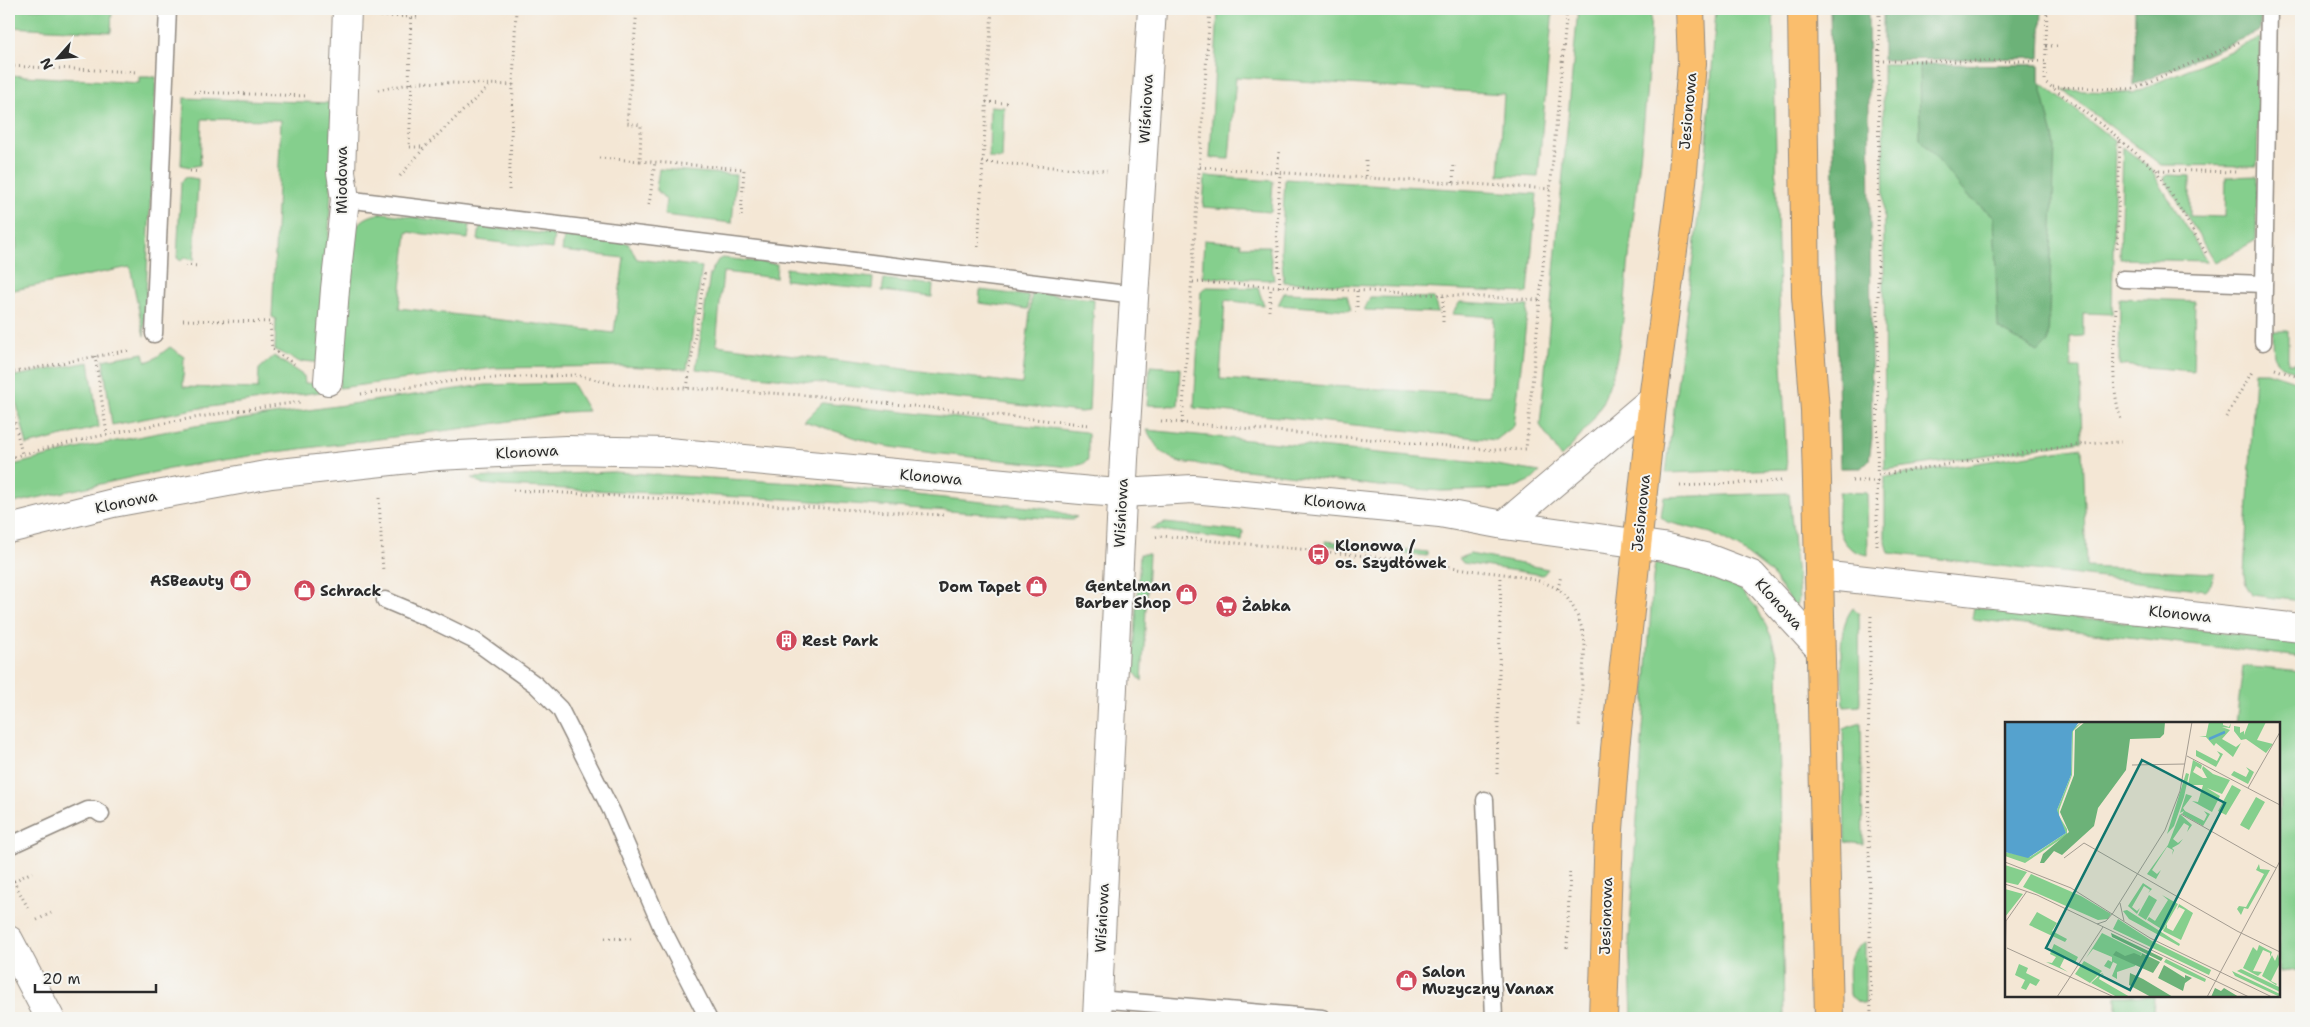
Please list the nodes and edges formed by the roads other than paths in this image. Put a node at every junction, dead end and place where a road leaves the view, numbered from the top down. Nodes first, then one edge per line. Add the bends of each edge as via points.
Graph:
1 (168, 9) edge
2 (347, 9) edge
3 (1152, 9) edge
4 (1690, 9) edge
5 (1802, 9) edge
6 (2269, 9) edge
7 (345, 199) junction
8 (2123, 279) dead end
9 (2264, 284) junction
10 (1135, 295) junction
11 (154, 334) road end
12 (2263, 342) dead end
13 (328, 381) dead end
14 (1653, 399) junction
15 (1122, 493) junction
16 (1504, 525) junction
17 (9, 529) edge
18 (1638, 542) junction
19 (1820, 575) junction
20 (385, 600) road end
21 (2301, 628) edge
22 (1820, 649) junction
23 (1485, 800) road end
24 (101, 814) dead end
25 (9, 846) edge
26 (9, 940) edge
27 (1098, 1009) edge
28 (50, 1018) edge
29 (708, 1018) edge
30 (1322, 1018) edge
31 (1494, 1018) edge
32 (1603, 1018) edge
33 (1829, 1018) edge

1 - 11 lane
2 - 7 street, Miodowa via 341,172
3 - 10 street, Wiśniowa
4 - 14 main road, Jesionowa via 1692,63 1688,121
5 - 19 main road via 1806,296 1815,410
6 - 9 lane
7 - 10 lane
7 - 13 street, Miodowa via 334,289
8 - 9 lane
9 - 12 lane
10 - 15 street, Wiśniowa
14 - 16 street
14 - 18 main road, Jesionowa
15 - 16 street, Klonowa via 1193,489 1440,513
15 - 17 street, Klonowa via 668,452 566,450 437,456 271,474 113,503
15 - 27 street, Wiśniowa
16 - 18 street, Klonowa
18 - 22 street, Klonowa via 1705,557 1752,575
18 - 32 main road, Jesionowa via 1608,830
19 - 21 street, Klonowa
19 - 22 main road
20 - 29 lane via 474,641 536,685 560,709 612,812 662,928
22 - 33 main road
23 - 31 lane
24 - 25 lane via 88,810
26 - 28 street
27 - 30 lane

